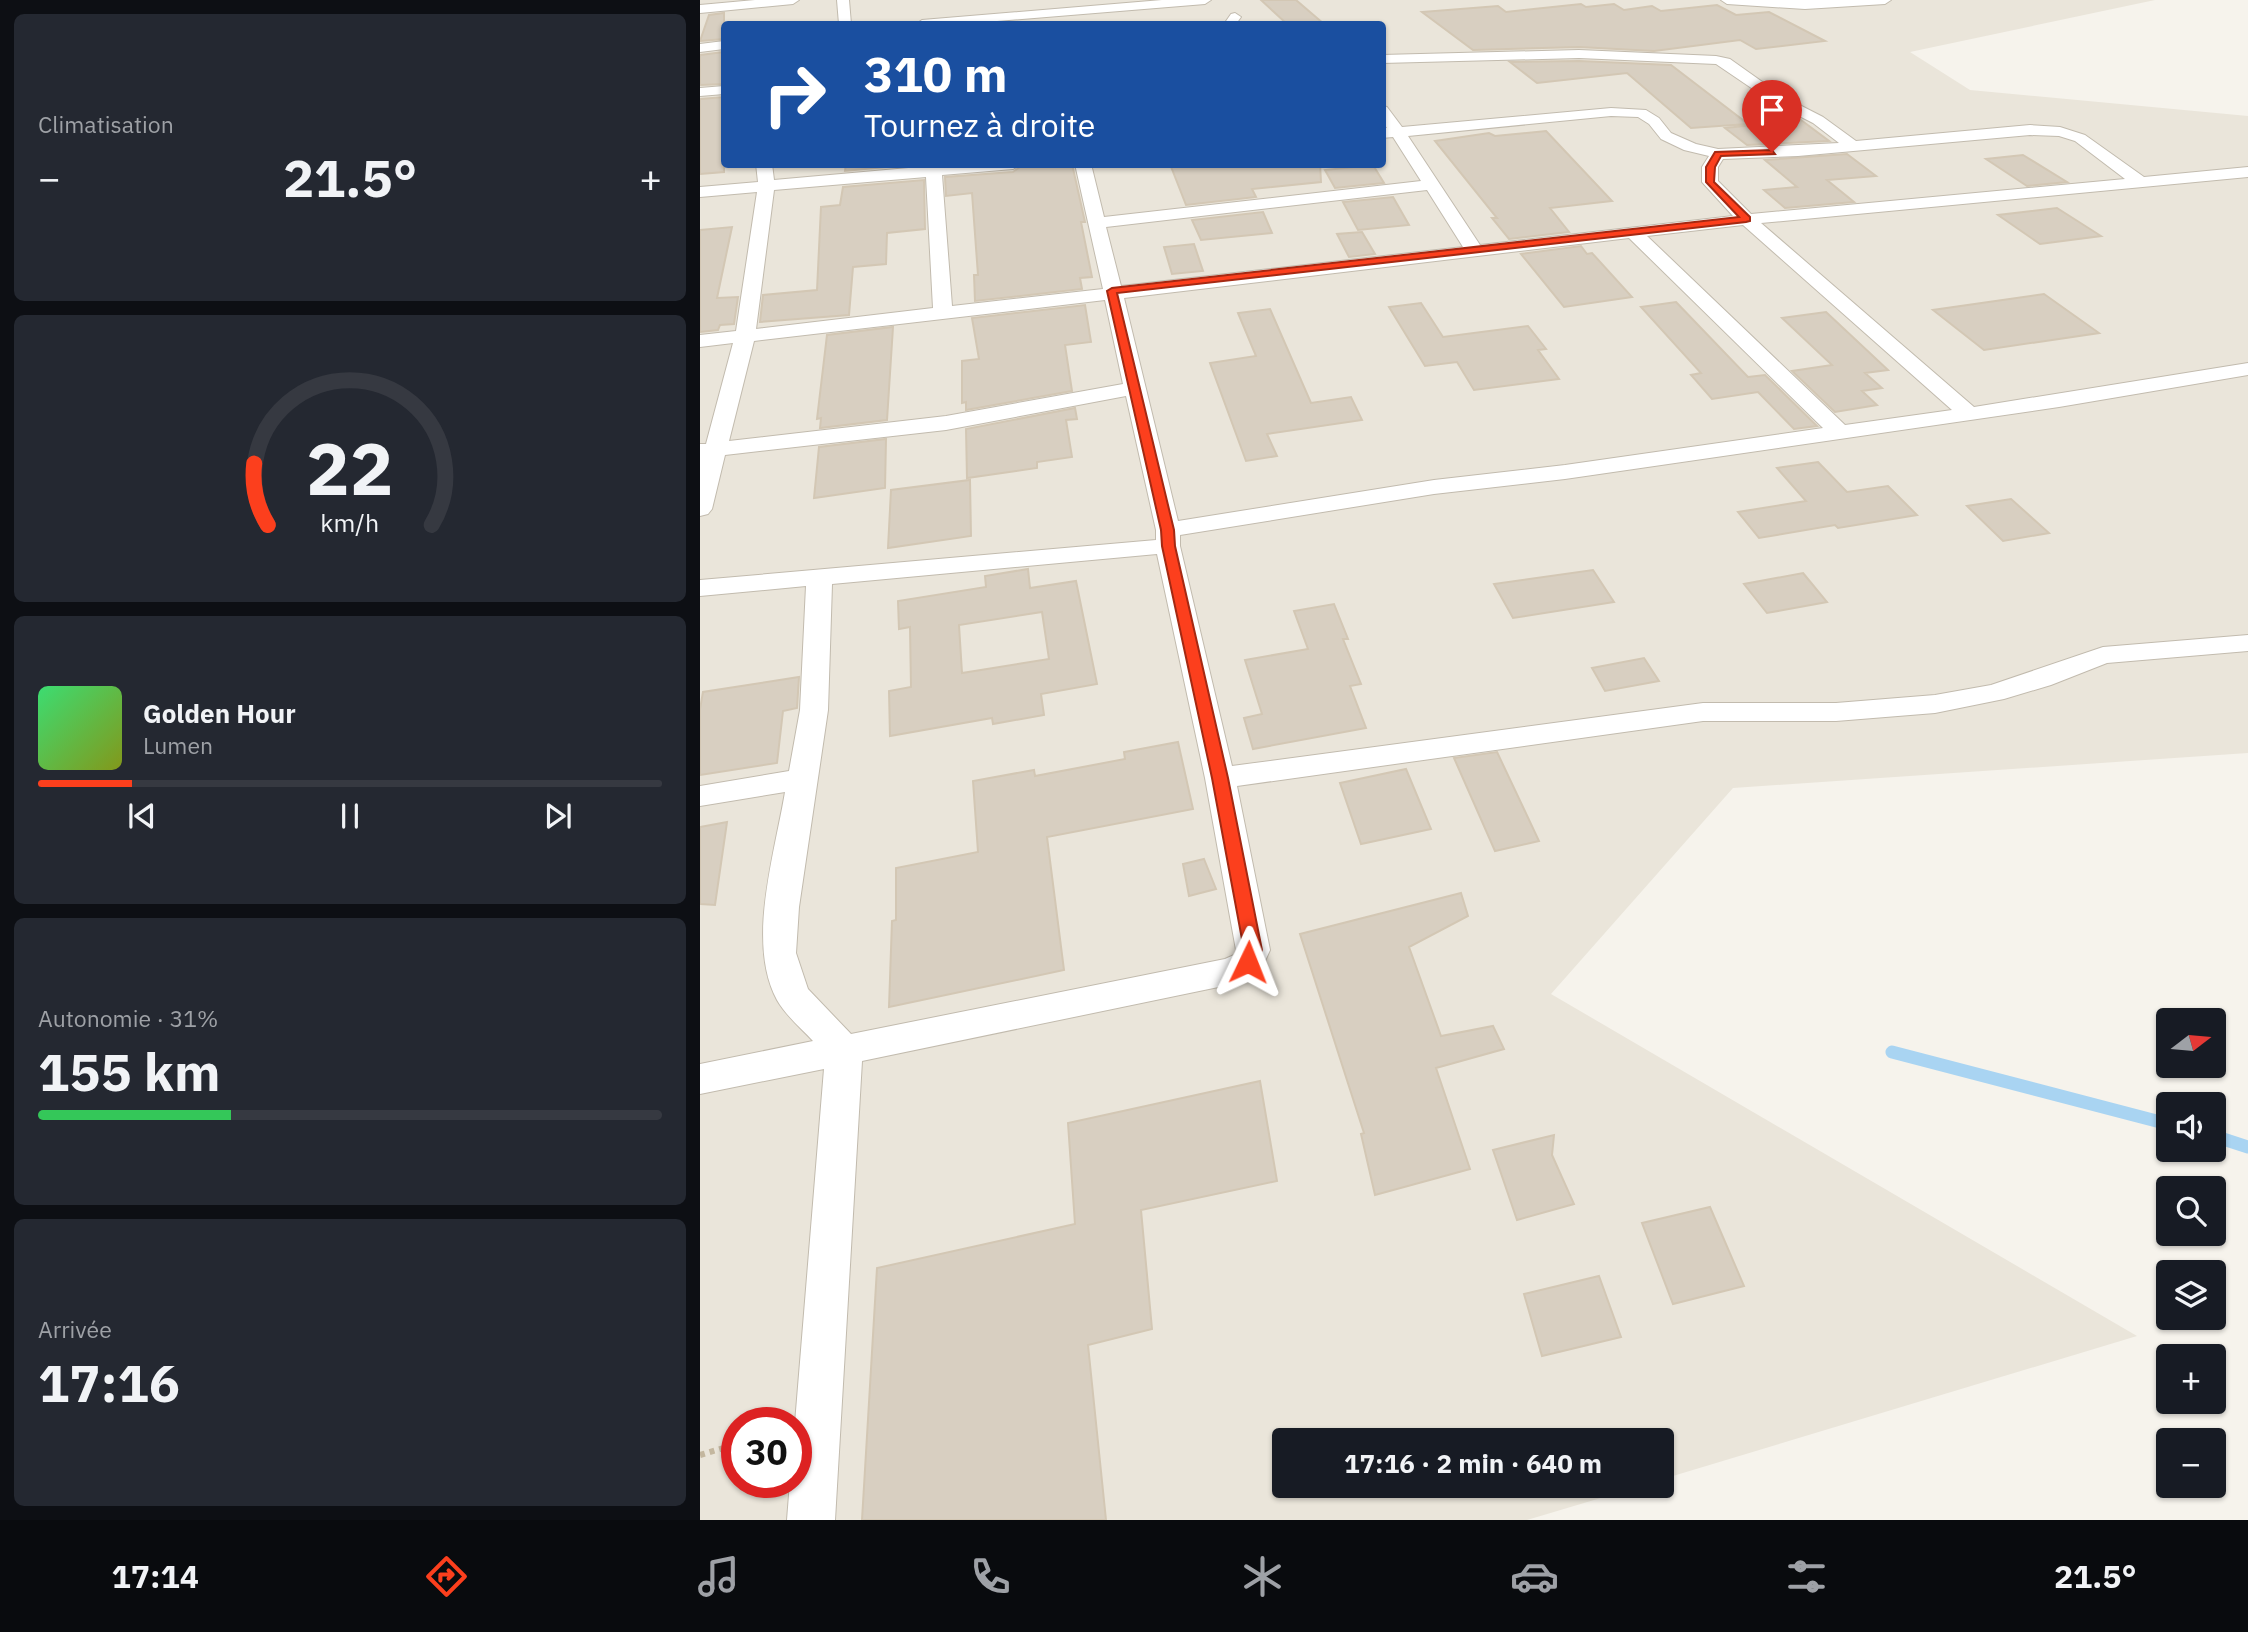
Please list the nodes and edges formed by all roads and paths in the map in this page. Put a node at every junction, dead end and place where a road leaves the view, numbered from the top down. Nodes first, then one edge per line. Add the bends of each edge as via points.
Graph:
1 (793, 0) edge
2 (843, 0) edge
3 (1205, 0) edge
4 (1727, 0) edge
5 (1885, 0) edge
6 (1181, 1) edge
7 (1800, 2) edge
8 (700, 9) edge
9 (1059, 18) edge
10 (845, 21) edge
11 (990, 21) edge
12 (721, 45) edge
13 (700, 48) edge
14 (1386, 59) edge
15 (721, 90) edge
16 (700, 92) edge
17 (1390, 132) edge
18 (1853, 146) junction
19 (1718, 154) junction
20 (764, 168) edge
21 (968, 168) edge
22 (1084, 168) edge
23 (934, 171) junction
24 (2248, 172) edge
25 (2143, 183) junction
26 (766, 185) junction
27 (1431, 185) junction
28 (700, 192) edge
29 (1746, 219) junction
30 (1096, 223) junction
31 (1633, 233) junction
32 (1474, 250) junction
33 (1112, 291) junction
34 (943, 311) junction
35 (745, 335) junction
36 (700, 341) edge
37 (2248, 369) edge
38 (1134, 388) junction
39 (1968, 413) junction
40 (1840, 432) junction
41 (707, 450) edge
42 (700, 509) edge
43 (1168, 538) junction
44 (819, 577) junction
45 (700, 589) edge
46 (2248, 643) edge
47 (1220, 778) junction
48 (803, 779) junction
49 (700, 796) edge
50 (844, 1050) junction
51 (700, 1079) edge
52 (721, 1449) edge
53 (700, 1455) edge
54 (811, 1520) edge

1 - 8 street
2 - 10 street
3 - 6 street
4 - 7 street
5 - 7 street
6 - 9 street
9 - 11 street
12 - 13 street
14 - 18 street via 1579,54 1716,60
15 - 16 street
17 - 19 street via 1641,113 1667,136
17 - 27 street
18 - 19 street
18 - 25 street via 2030,130 2060,132 2080,138
19 - 29 street via 1710,167 1710,182
20 - 26 street
21 - 23 street
22 - 30 street
23 - 26 street
23 - 34 street
24 - 25 street
25 - 29 street
26 - 28 street
26 - 35 street
27 - 30 street
27 - 32 street
29 - 31 street
29 - 39 street
30 - 33 street
31 - 32 street
31 - 40 street
32 - 33 street
33 - 34 street
33 - 38 street
34 - 35 street
35 - 36 street
35 - 41 street
37 - 39 street
38 - 41 street via 946,423
38 - 43 street
39 - 40 street
40 - 43 street via 1434,486
41 - 42 street
43 - 44 street
43 - 47 street
44 - 45 street
44 - 48 street via 814,710
46 - 47 street via 2103,654 2006,690 1935,704 1836,712 1703,712
47 - 50 street via 1253,950 1248,962 1233,971
48 - 49 street
48 - 50 street via 779,953 792,995
50 - 51 street
50 - 54 street
52 - 53 path

